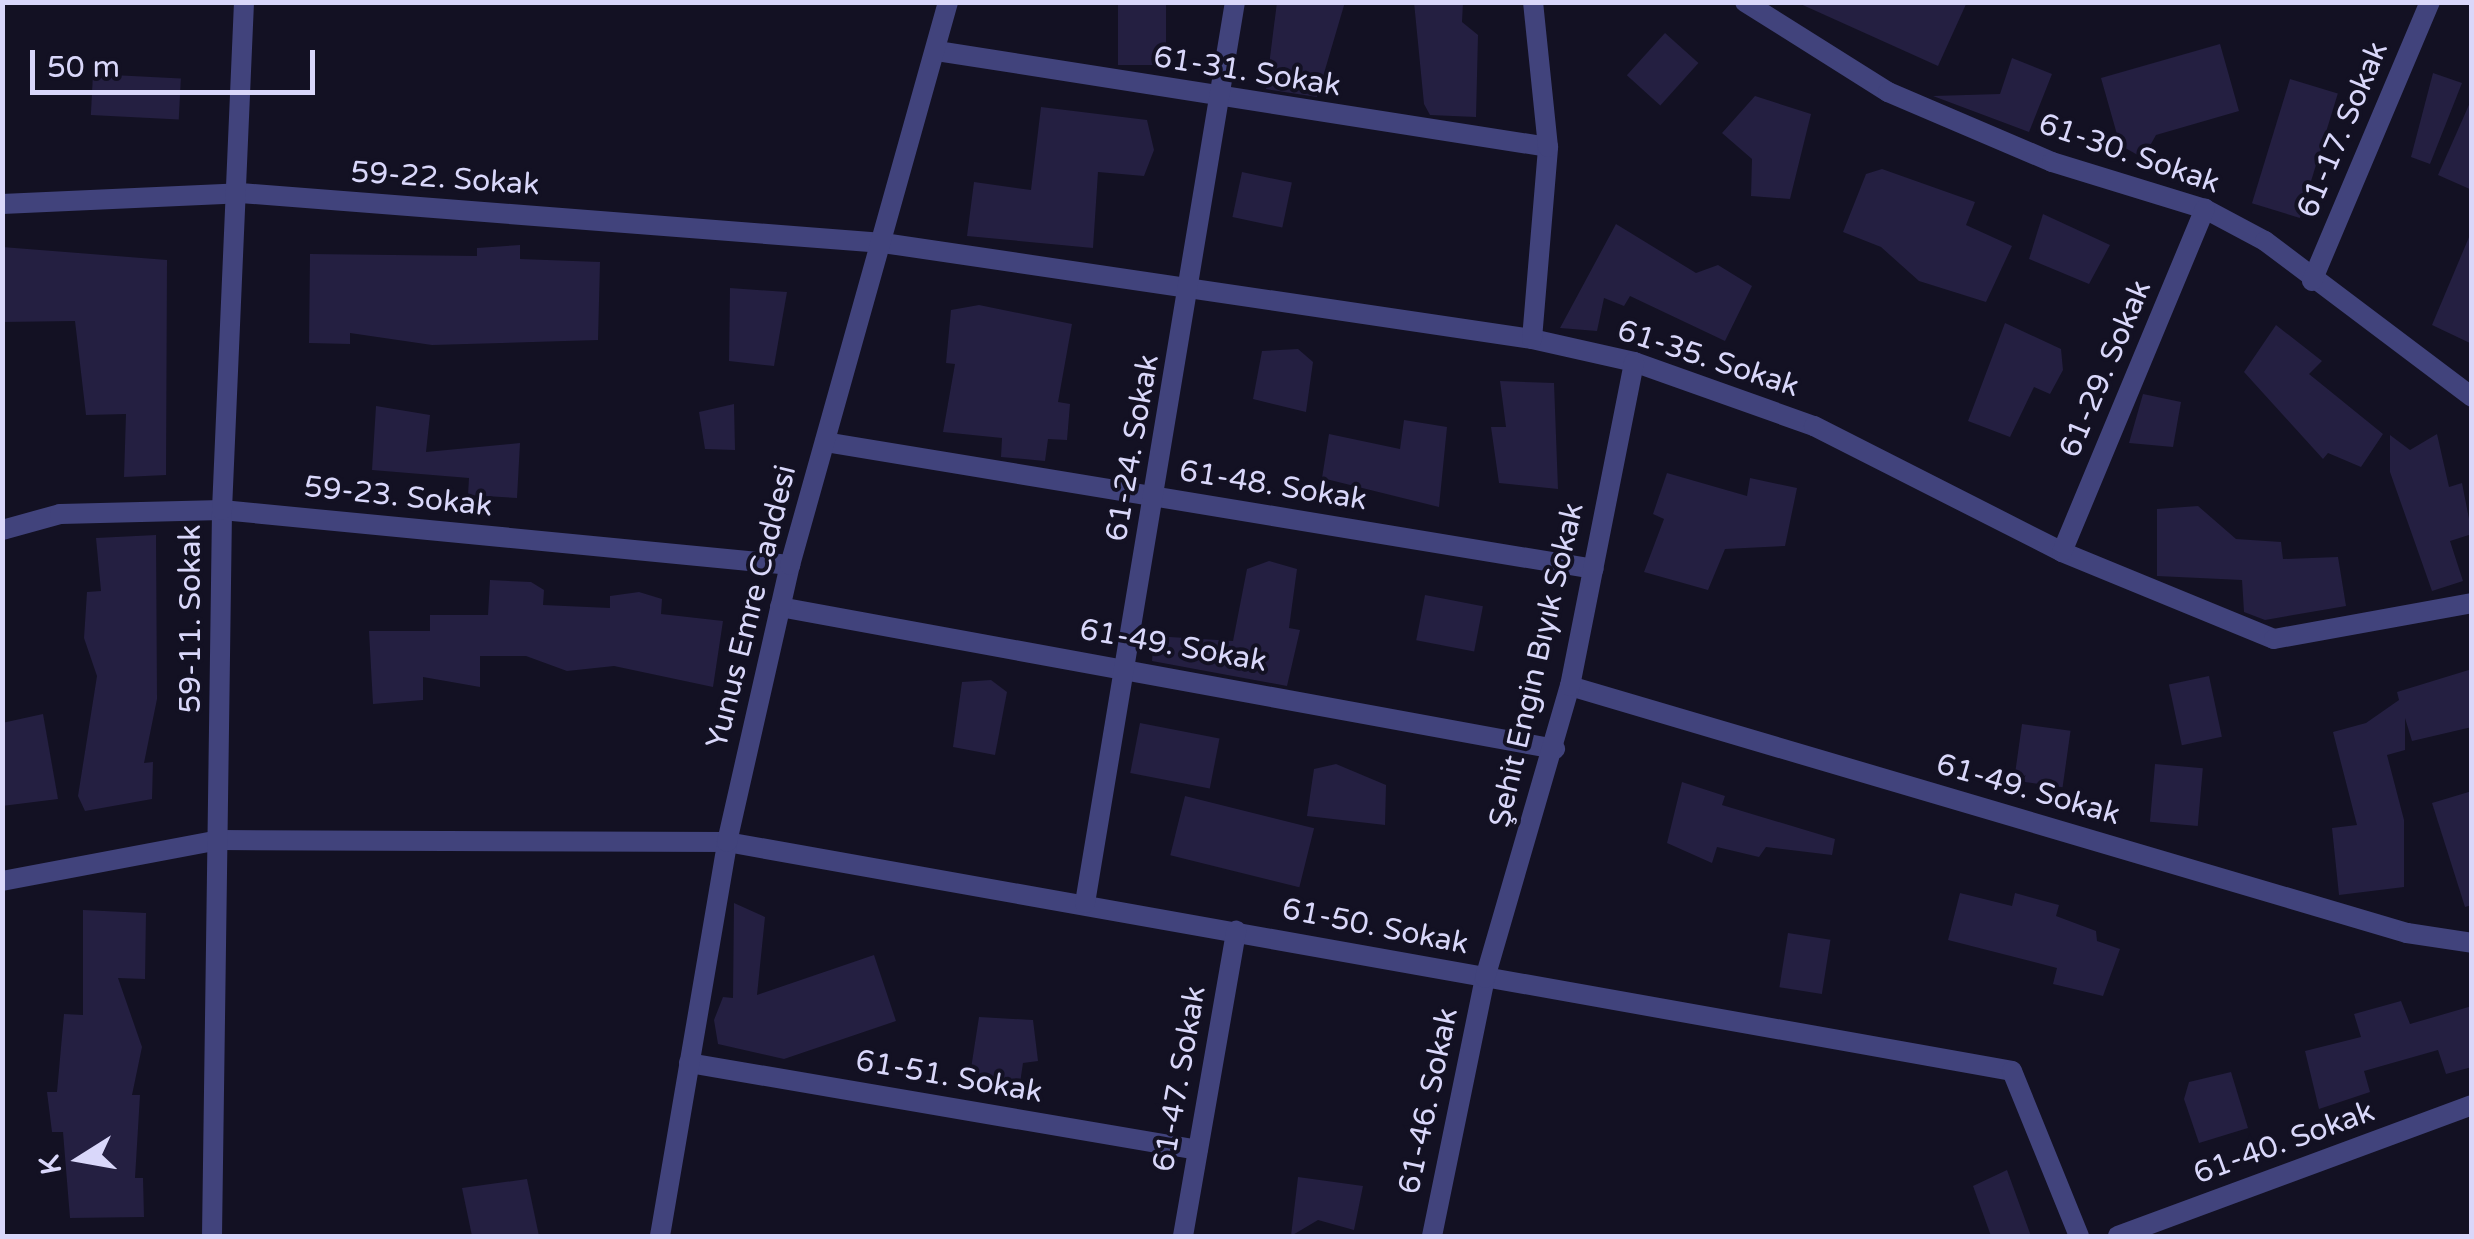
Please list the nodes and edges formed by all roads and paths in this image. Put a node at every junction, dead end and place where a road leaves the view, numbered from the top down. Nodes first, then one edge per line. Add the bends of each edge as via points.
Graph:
1 (244, 2) edge
2 (948, 2) edge
3 (1234, 2) edge
4 (1533, 2) edge
5 (1745, 2) edge
6 (2430, 2) edge
7 (937, 52) junction
8 (1220, 100) junction
9 (1548, 146) junction
10 (240, 194) junction
11 (2, 204) edge
12 (2205, 209) junction
13 (883, 242) junction
14 (2312, 281) junction
15 (1192, 291) junction
16 (1532, 339) junction
17 (1634, 362) junction
18 (2472, 397) edge
19 (825, 442) junction
20 (1152, 497) junction
21 (222, 510) junction
22 (2, 530) edge
23 (2062, 552) junction
24 (790, 565) junction
25 (1594, 569) junction
26 (2472, 603) edge
27 (780, 607) junction
28 (1125, 667) junction
29 (1570, 686) junction
30 (1554, 748) junction
31 (219, 840) junction
32 (727, 842) junction
33 (2, 881) edge
34 (1085, 904) junction
35 (1236, 931) junction
36 (2472, 943) edge
37 (1485, 978) junction
38 (689, 1064) junction
39 (2472, 1105) edge
40 (1198, 1150) junction
41 (212, 1236) edge
42 (660, 1236) edge
43 (1184, 1236) edge
44 (1432, 1236) edge
45 (2079, 1236) edge
46 (2118, 1236) edge

1 - 10 street, 59-11. Sokak
2 - 7 street, Yunus Emre Caddesi
3 - 8 street, 61-24. Sokak
4 - 9 street
5 - 12 street, 61-30. Sokak via 1888,92 2052,162
6 - 14 street, 61-17. Sokak
7 - 8 street, 61-31. Sokak
7 - 13 street, Yunus Emre Caddesi
8 - 9 street, 61-31. Sokak
8 - 15 street, 61-24. Sokak
9 - 16 street
10 - 11 street, 59-22. Sokak
10 - 13 street, 59-22. Sokak
10 - 21 street, 59-11. Sokak
12 - 14 street, 61-30. Sokak
12 - 23 street, 61-29. Sokak
13 - 15 street, 61-35. Sokak
13 - 19 street, Yunus Emre Caddesi
14 - 18 street, 61-30. Sokak
15 - 16 street, 61-35. Sokak
15 - 20 street, 61-24. Sokak
16 - 17 street, 61-35. Sokak
17 - 23 street, 61-35. Sokak via 1814,426
17 - 25 street, Şehit Engin Bıyık Sokak
19 - 20 street, 61-48. Sokak
19 - 24 street, Yunus Emre Caddesi
20 - 25 street, 61-48. Sokak
20 - 28 street, 61-24. Sokak
21 - 22 street, 59-23. Sokak via 60,514
21 - 24 street, 59-23. Sokak
21 - 31 street, 59-11. Sokak
23 - 26 street, 61-35. Sokak via 2274,639
24 - 27 street, Yunus Emre Caddesi
25 - 29 street, Şehit Engin Bıyık Sokak
27 - 28 street, 61-49. Sokak
27 - 32 street, Yunus Emre Caddesi
28 - 30 street, 61-49. Sokak
28 - 34 street, 61-24. Sokak
29 - 30 street, Şehit Engin Bıyık Sokak
29 - 36 street, 61-49. Sokak via 2408,933
30 - 37 street, Şehit Engin Bıyık Sokak
31 - 32 street
31 - 33 street
31 - 41 street, 59-11. Sokak
32 - 34 street, 61-50. Sokak
32 - 38 street, Yunus Emre Caddesi
34 - 35 street, 61-50. Sokak
35 - 37 street, 61-50. Sokak
35 - 40 street, 61-47. Sokak
37 - 44 street, 61-46. Sokak
37 - 45 street, 61-50. Sokak via 2012,1070
38 - 40 street, 61-51. Sokak
38 - 42 street, Yunus Emre Caddesi
39 - 46 street, 61-40. Sokak
40 - 43 street, 61-47. Sokak

